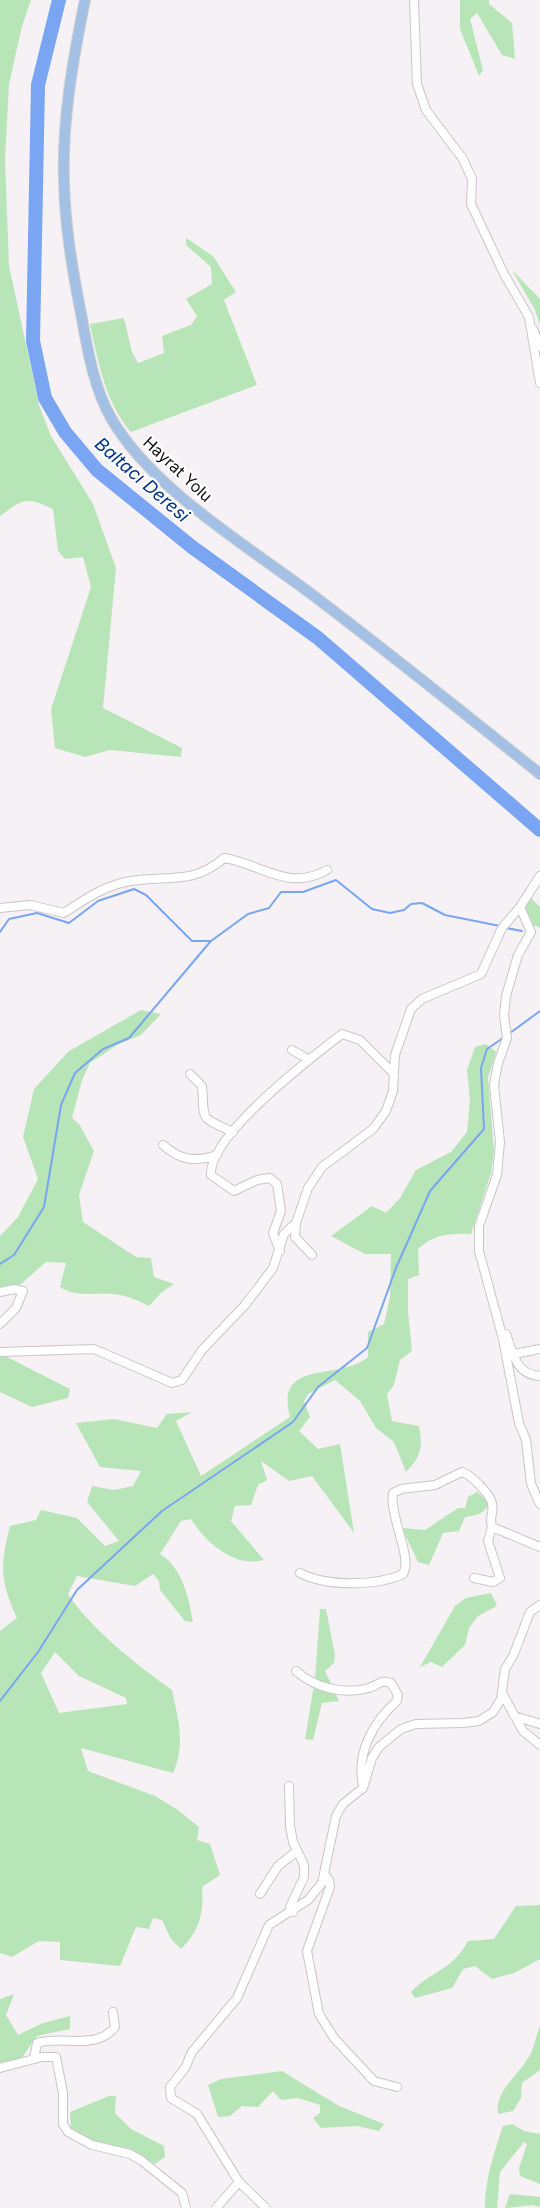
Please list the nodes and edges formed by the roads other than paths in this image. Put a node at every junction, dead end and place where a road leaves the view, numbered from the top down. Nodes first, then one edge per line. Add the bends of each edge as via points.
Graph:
1 (85, 0) edge
2 (414, 0) edge
3 (529, 317) junction
4 (540, 346) edge
5 (540, 382) edge
6 (540, 774) edge
7 (327, 870) dead end
8 (540, 876) edge
9 (520, 907) junction
10 (0, 908) edge
11 (292, 1050) dead end
12 (308, 1059) junction
13 (189, 1074) dead end
14 (394, 1074) junction
15 (233, 1132) junction
16 (163, 1145) dead end
17 (218, 1155) junction
18 (296, 1223) junction
19 (280, 1251) junction
20 (312, 1255) dead end
21 (0, 1292) edge
22 (492, 1300) junction
23 (0, 1324) edge
24 (540, 1349) edge
25 (0, 1352) edge
26 (514, 1354) junction
27 (540, 1376) edge
28 (540, 1504) edge
29 (492, 1527) junction
30 (540, 1547) edge
31 (300, 1573) dead end
32 (474, 1578) dead end
33 (540, 1605) edge
34 (296, 1671) dead end
35 (502, 1692) junction
36 (514, 1716) junction
37 (540, 1724) edge
38 (540, 1744) edge
39 (289, 1786) dead end
40 (363, 1788) junction
41 (297, 1851) junction
42 (325, 1875) junction
43 (260, 1894) dead end
44 (293, 1912) junction
45 (237, 1998) junction
46 (113, 2012) dead end
47 (237, 2012) dead end
48 (33, 2060) junction
49 (0, 2068) edge
50 (397, 2086) dead end
51 (239, 2182) junction
52 (186, 2208) edge
53 (216, 2208) edge
54 (266, 2208) edge

1 - 6 main road, Hayrat Yolu via 74,56 63,180 87,348 96,385 111,418 160,477 213,522 338,614
2 - 3 street via 417,84 426,110 463,159 472,179 471,204
3 - 4 street
3 - 5 street
7 - 10 street via 311,879 284,878 224,858 208,872 184,878 130,881 99,890 64,913 30,905
8 - 9 street
9 - 14 street via 502,928 481,974 422,999 411,1009 395,1055
9 - 22 street via 531,932 518,955 506,996 507,1038 494,1086 500,1142 497,1175 479,1226 479,1251
11 - 12 street
12 - 14 street via 342,1034 360,1041
12 - 15 street via 274,1087
13 - 15 street via 202,1086 202,1113 209,1121
14 - 18 street via 386,1111 373,1129 322,1167 308,1188
15 - 17 street
16 - 17 street via 174,1155 190,1160
17 - 19 street via 210,1165 211,1175 234,1191 257,1180 270,1178 278,1184 281,1210 273,1233
18 - 19 street via 284,1234
18 - 20 street via 295,1237
19 - 25 street via 273,1268 245,1305 202,1350 182,1380 172,1383 94,1349
21 - 23 street via 23,1292 16,1308
22 - 26 street
22 - 28 street via 513,1400 526,1440 531,1484
24 - 26 street
26 - 27 street via 524,1372
29 - 30 street
29 - 31 street via 490,1499 469,1474 462,1472 435,1485 393,1493 394,1519 406,1562 403,1574 352,1584 317,1580
29 - 32 street via 488,1541 500,1578 493,1582
33 - 35 street via 530,1612 505,1669
34 - 40 street via 308,1682 325,1688 348,1690 391,1683 398,1695 369,1737 360,1761
35 - 36 street
35 - 40 street via 494,1712 479,1721 416,1724 394,1734 372,1758
36 - 37 street
36 - 38 street via 523,1731
39 - 41 street via 290,1826
40 - 42 street via 336,1816
41 - 43 street via 278,1866
41 - 44 street via 304,1865 304,1877 290,1907
42 - 44 street via 316,1892
42 - 50 street via 330,1887 307,1951 319,2014 334,2038 374,2081
44 - 45 street via 269,1925
45 - 47 street
45 - 51 street via 192,2052 169,2092 171,2098 197,2114
46 - 48 street via 115,2027 110,2034 88,2041 37,2043
48 - 49 street
48 - 52 street via 56,2057 63,2093 63,2124 68,2132 92,2145 130,2154 142,2161 182,2193
51 - 53 street
51 - 54 street

